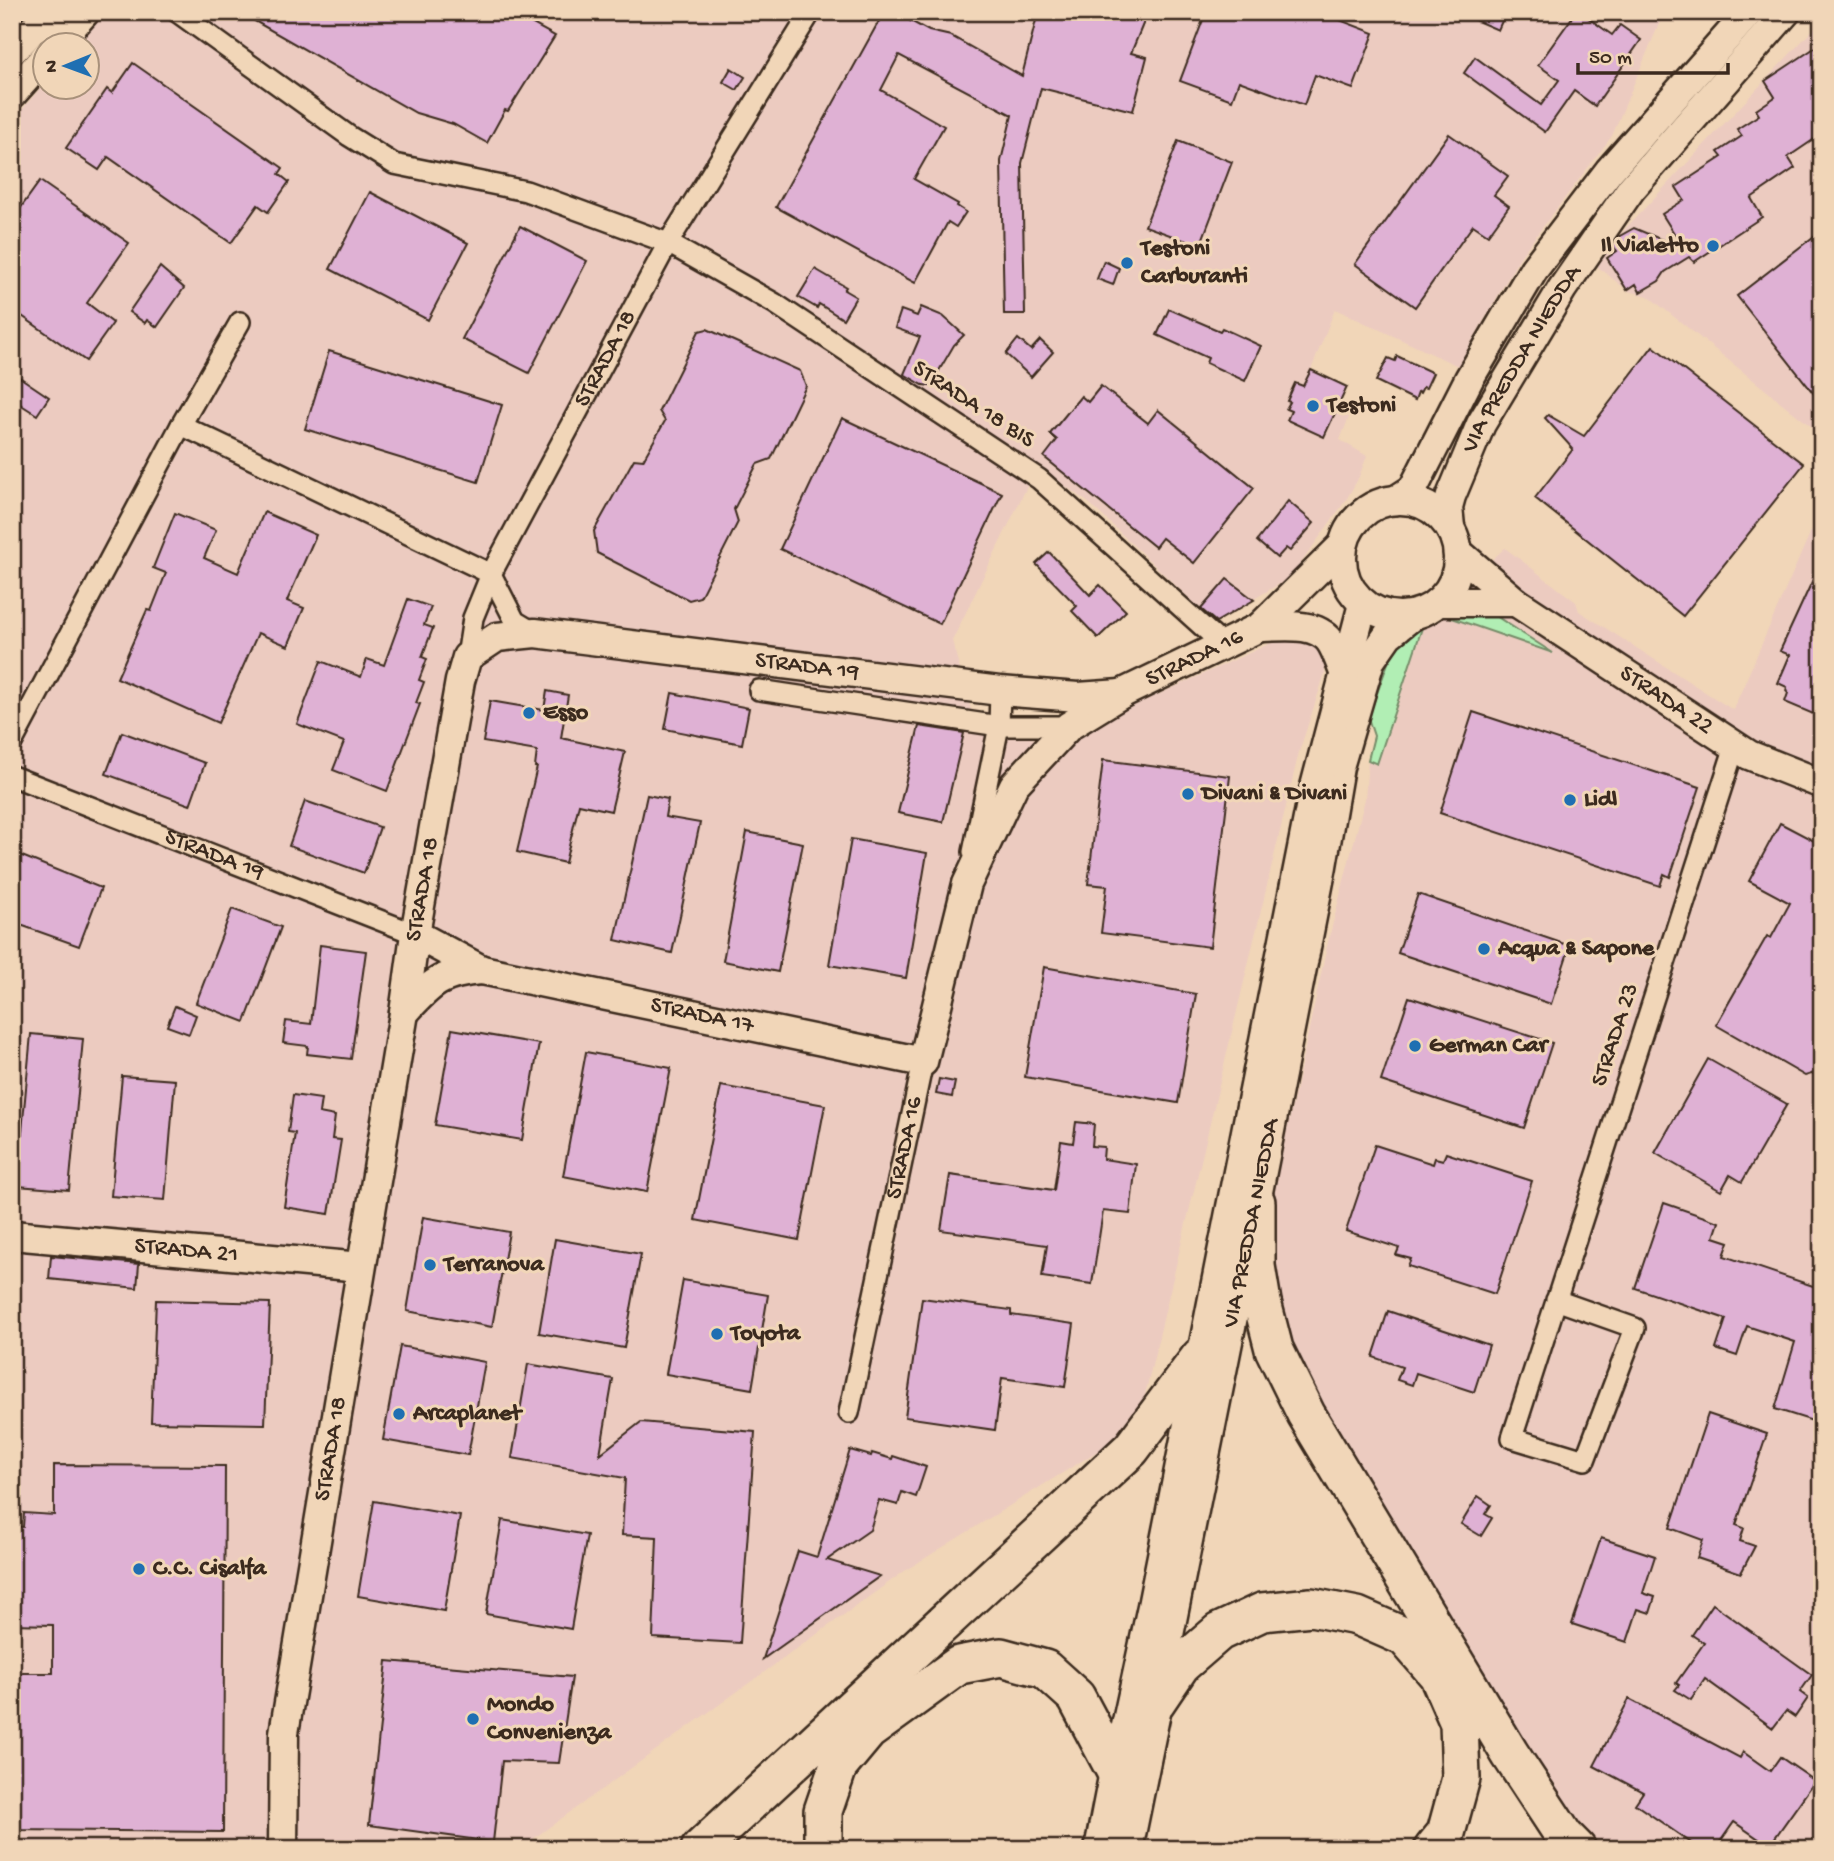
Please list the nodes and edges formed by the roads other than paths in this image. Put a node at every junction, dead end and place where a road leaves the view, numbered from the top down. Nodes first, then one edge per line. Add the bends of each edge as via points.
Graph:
1 (50, 12) edge
2 (85, 12) edge
3 (177, 12) edge
4 (811, 12) edge
5 (1786, 12) edge
6 (1742, 14) edge
7 (67, 32) edge
8 (12, 51) edge
9 (32, 72) edge
10 (12, 94) edge
11 (668, 243) junction
12 (240, 322) dead end
13 (181, 425) junction
14 (1396, 500) junction
15 (1454, 540) junction
16 (1343, 545) junction
17 (491, 574) junction
18 (1295, 593) junction
19 (1356, 596) junction
20 (1440, 602) junction
21 (1516, 602) junction
22 (1412, 616) junction
23 (1260, 627) junction
24 (535, 633) junction
25 (1223, 645) junction
26 (467, 657) junction
27 (1344, 672) junction
28 (759, 690) dead end
29 (1000, 691) junction
30 (1121, 694) junction
31 (1078, 697) junction
32 (1021, 725) junction
33 (999, 726) junction
34 (1069, 726) junction
35 (12, 743) edge
36 (1735, 746) junction
37 (12, 776) edge
38 (1822, 784) edge
39 (967, 884) junction
40 (415, 934) junction
41 (482, 970) junction
42 (404, 1013) junction
43 (923, 1062) junction
44 (1256, 1202) junction
45 (12, 1235) edge
46 (361, 1266) junction
47 (1556, 1300) junction
48 (1200, 1357) junction
49 (849, 1413) dead end
50 (1156, 1702) junction
51 (1115, 1772) junction
52 (283, 1849) edge
53 (700, 1849) edge
54 (823, 1849) edge
55 (1101, 1849) edge
56 (1126, 1849) edge
57 (1433, 1849) edge
58 (1577, 1849) edge

1 - 8 main road
2 - 7 main road
3 - 11 street, STRADA 18 BIS via 394,164 526,191
4 - 11 street, STRADA 18
5 - 15 main road, VIA PREDDA NIEDDA via 1631,189 1562,289 1481,424 1455,482 1448,507
6 - 14 main road, VIA PREDDA NIEDDA via 1609,171 1534,269 1469,379 1413,489
9 - 10 main road
11 - 17 street, STRADA 18
11 - 25 street, STRADA 18 BIS via 774,303 1039,479
12 - 13 street
13 - 17 street
13 - 35 street
14 - 15 main road via 1421,503 1442,517
14 - 16 main road via 1358,518
15 - 20 main road via 1458,566 1449,592
15 - 21 main road, STRADA 22
16 - 18 main road, STRADA 16
16 - 19 main road via 1343,567
17 - 24 street via 515,621
17 - 26 street, STRADA 18 via 473,618
18 - 19 main road
18 - 23 main road, STRADA 16
19 - 22 main road via 1387,615
19 - 27 main road, VIA PREDDA NIEDDA
20 - 21 main road
20 - 22 main road
21 - 36 main road, STRADA 22
22 - 44 main road, VIA PREDDA NIEDDA via 1388,635 1370,661 1339,767
23 - 25 main road, STRADA 16
23 - 27 main road via 1319,631 1331,642
24 - 26 main road, STRADA 19 via 497,637
24 - 29 main road, STRADA 19
25 - 30 main road, STRADA 16
26 - 40 main road, STRADA 18
27 - 48 main road, VIA PREDDA NIEDDA via 1312,798
28 - 33 street
29 - 31 main road, STRADA 19
29 - 33 street, STRADA 16
30 - 31 main road, STRADA 19
30 - 34 main road, STRADA 16
31 - 32 street, STRADA 19
32 - 33 street
32 - 34 street
33 - 39 street, STRADA 16
34 - 39 main road, STRADA 16 via 1014,785
36 - 38 main road, STRADA 22
36 - 47 street, STRADA 23
37 - 40 street, STRADA 19
39 - 43 main road, STRADA 16
40 - 41 main road, STRADA 17
40 - 42 main road, STRADA 18
41 - 42 main road, STRADA 17 via 437,980
41 - 43 main road, STRADA 17
42 - 46 main road, STRADA 18
43 - 49 street, STRADA 16
44 - 50 main road, VIA PREDDA NIEDDA
44 - 58 highway via 1256,1266 1262,1302 1274,1349 1306,1414 1510,1754
45 - 46 main road, STRADA 21
46 - 52 main road, STRADA 18 via 284,1734
47 - 47 street, STRADA 23 via 1635,1328 1585,1460 1512,1438
48 - 51 main road, VIA PREDDA NIEDDA
48 - 53 highway via 1131,1449
50 - 56 main road, VIA PREDDA NIEDDA
50 - 57 highway via 1181,1665 1219,1632 1262,1612 1311,1607 1357,1616 1405,1637 1438,1675 1459,1723 1461,1779 1446,1833
51 - 54 highway via 1076,1697 1045,1670 1000,1657 959,1665 868,1731 838,1767 822,1811
51 - 55 main road, VIA PREDDA NIEDDA

